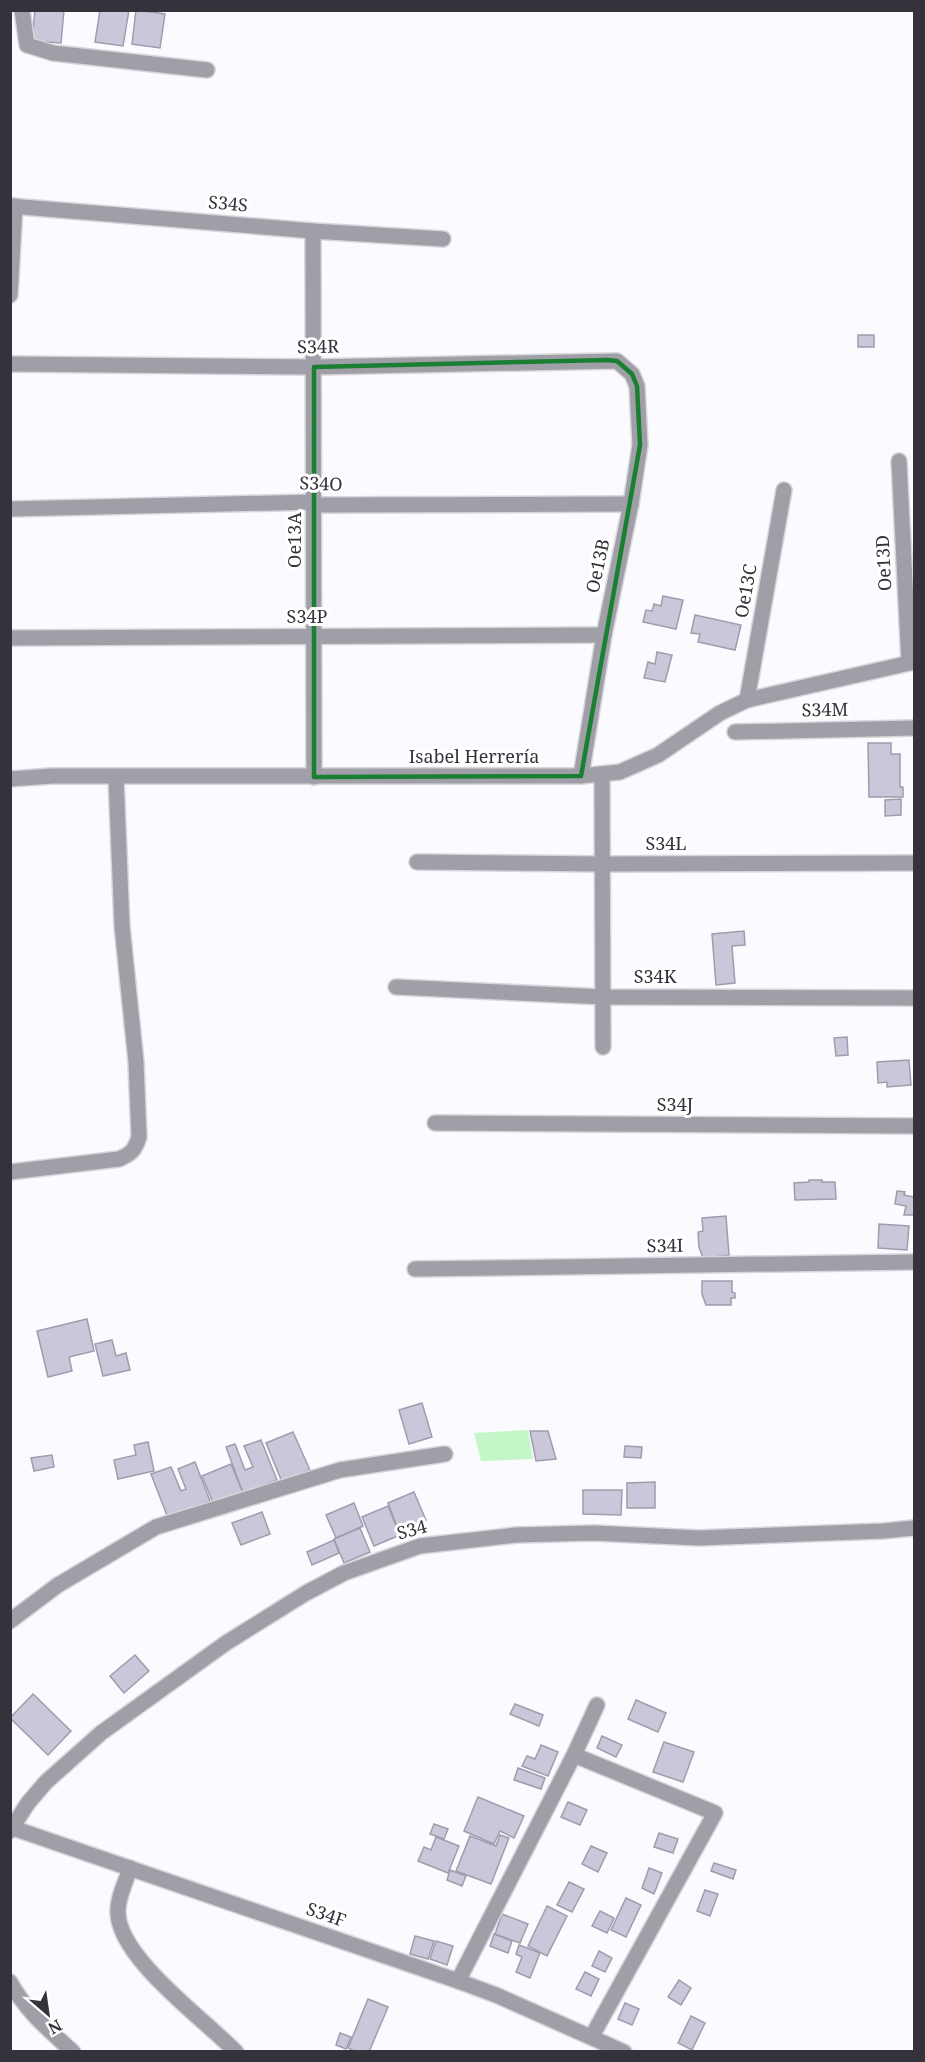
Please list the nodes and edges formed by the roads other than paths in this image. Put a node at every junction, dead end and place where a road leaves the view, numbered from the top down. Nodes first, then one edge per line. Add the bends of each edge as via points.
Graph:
1 (22, 10) edge
2 (207, 70) dead end
3 (13, 206) edge
4 (313, 231) junction
5 (443, 239) dead end
6 (10, 295) edge
7 (10, 364) edge
8 (624, 366) joint
9 (314, 367) junction
10 (899, 461) dead end
11 (784, 490) dead end
12 (631, 504) junction
13 (314, 505) junction
14 (10, 509) edge
15 (604, 635) junction
16 (314, 636) junction
17 (10, 638) edge
18 (912, 663) edge
19 (747, 700) junction
20 (915, 728) edge
21 (735, 732) dead end
22 (602, 774) junction
23 (581, 776) junction
24 (116, 777) junction
25 (314, 777) junction
26 (10, 779) edge
27 (417, 862) dead end
28 (915, 863) edge
29 (603, 864) junction
30 (396, 987) dead end
31 (604, 997) junction
32 (915, 998) edge
33 (603, 1047) dead end
34 (435, 1123) dead end
35 (915, 1126) edge
36 (10, 1172) edge
37 (915, 1262) edge
38 (415, 1269) dead end
39 (445, 1454) dead end
40 (915, 1528) edge
41 (10, 1621) edge
42 (597, 1705) dead end
43 (574, 1755) junction
44 (11, 1829) edge
45 (130, 1868) junction
46 (458, 1981) junction
47 (10, 1982) edge
48 (592, 2036) junction
49 (73, 2052) edge
50 (236, 2052) edge
51 (624, 2052) edge

1 - 2 street via 27,45 53,53
3 - 4 street, S34S
3 - 6 street
4 - 5 street, S34S
4 - 9 street, Oe13A
7 - 9 street, S34R
8 - 9 street, S34R via 608,360
8 - 12 street, Oe13B via 637,387 640,445
9 - 13 street, Oe13A
10 - 18 street, Oe13D
11 - 19 street, Oe13C
12 - 13 street, S34O
12 - 15 street, Oe13B
13 - 14 street, S34O via 302,502
13 - 16 street, Oe13A
15 - 16 street, S34P
15 - 23 street, Oe13B
16 - 17 street, S34P
16 - 25 street, Oe13A
18 - 19 street, Isabel Herrería
19 - 22 street, Isabel Herrería via 720,713 658,755 620,772
20 - 21 street, S34M
22 - 23 street, Isabel Herrería
22 - 29 street
23 - 25 street, Isabel Herrería
24 - 25 street, Isabel Herrería
24 - 26 street, Isabel Herrería
24 - 36 street via 122,926 136,1062 139,1137 131,1154 119,1158
27 - 29 street, S34L
28 - 29 street, S34L
29 - 31 street
30 - 31 street, S34K
31 - 32 street, S34K
31 - 33 street
34 - 35 street, S34J
37 - 38 street, S34I
39 - 41 street via 340,1470 156,1527 58,1585
40 - 44 street, S34 via 699,1538 594,1533 516,1535 420,1546 344,1573 226,1643 100,1733 46,1782
42 - 43 street
43 - 46 street
43 - 48 street via 715,1813
44 - 45 street, S34F
45 - 46 street, S34F
45 - 50 street via 118,1906 118,1920 128,1944 153,1974
46 - 48 street, S34F
47 - 49 street via 39,2022
48 - 51 street, S34F

